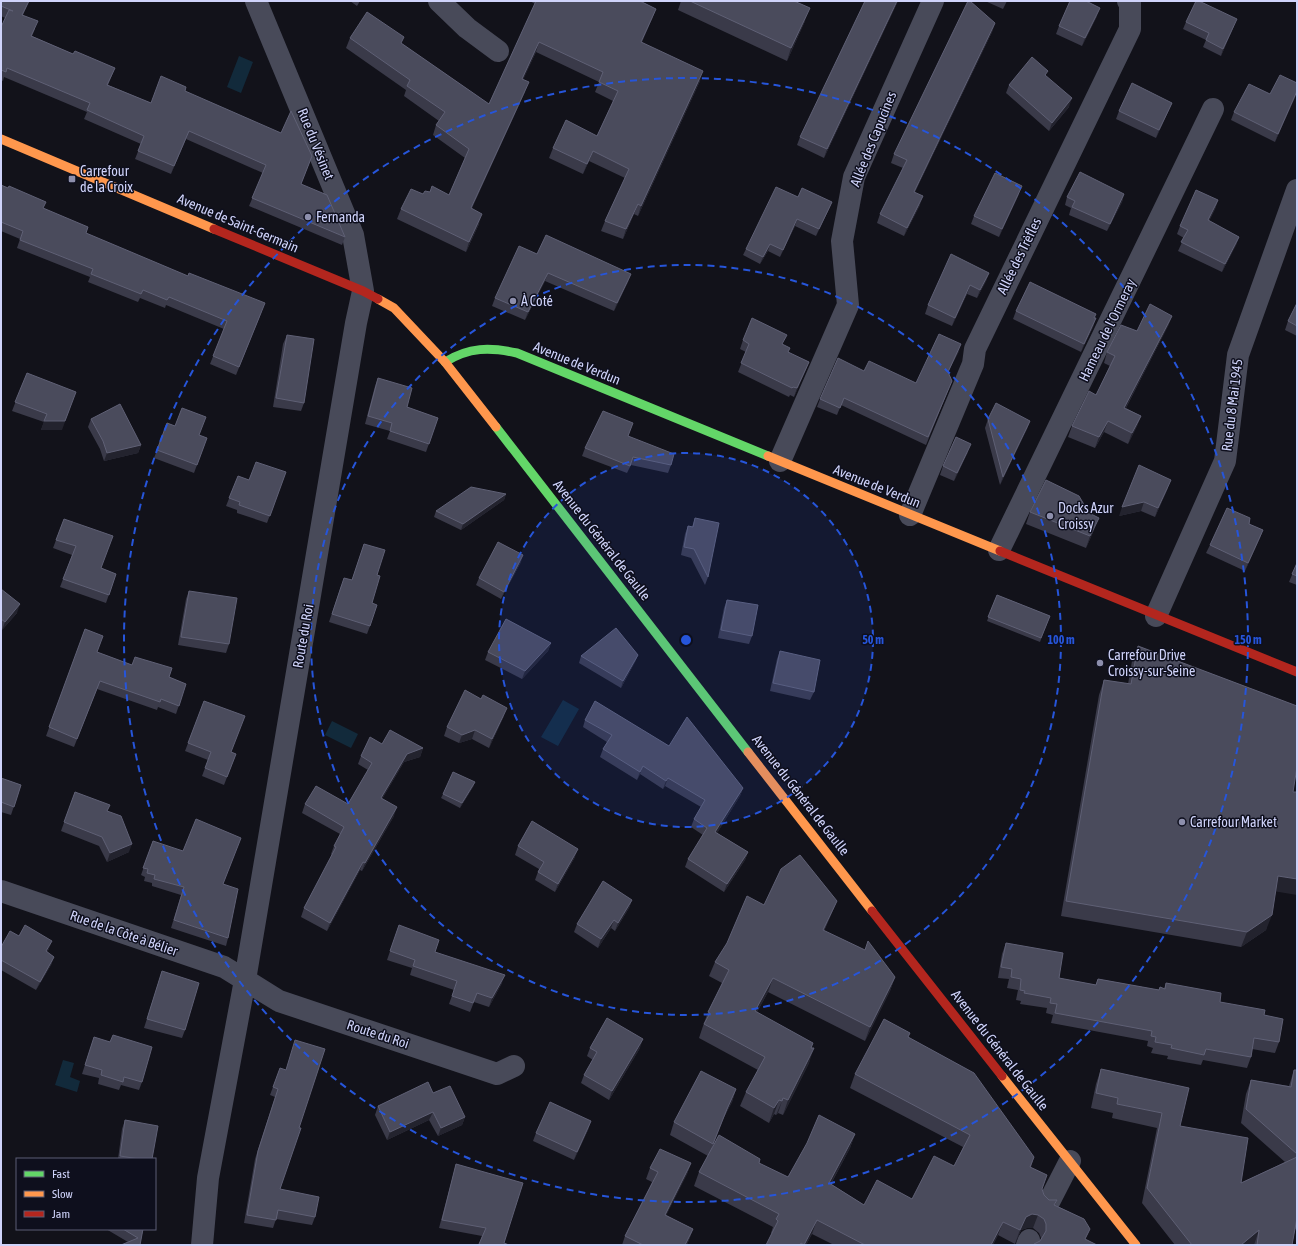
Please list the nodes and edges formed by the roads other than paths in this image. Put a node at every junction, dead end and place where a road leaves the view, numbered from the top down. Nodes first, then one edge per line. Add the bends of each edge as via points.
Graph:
1 (256, 1) edge
2 (439, 1) edge
3 (933, 1) edge
4 (1128, 1) edge
5 (498, 51) dead end
6 (1213, 109) dead end
7 (1, 139) edge
8 (1297, 190) edge
9 (363, 291) junction
10 (445, 362) junction
11 (780, 461) junction
12 (910, 515) junction
13 (999, 550) junction
14 (1156, 616) junction
15 (1297, 672) edge
16 (1, 891) edge
17 (245, 980) junction
18 (514, 1066) dead end
19 (1070, 1161) junction
20 (1049, 1202) edge
21 (202, 1245) edge
22 (1136, 1245) edge

1 - 9 street, Rue du Vésinet via 353,235
2 - 5 street via 467,28
3 - 11 street, Allée des Capucines via 854,177 842,241 848,305
4 - 12 street, Allée des Trèfles via 1130,29 974,349 973,364
6 - 13 street, Hameau de l'Ormeray
7 - 9 main road, Avenue de Saint-Germain
8 - 14 street, Rue du 8 Mai 1945 via 1238,355 1225,461
9 - 10 main road, Avenue de Saint-Germain via 394,308
9 - 17 street, Route du Roi
10 - 11 main road, Avenue de Verdun via 459,352 476,348 494,348 517,354
10 - 19 main road, Avenue du Général de Gaulle via 863,900
11 - 12 main road, Avenue de Verdun
12 - 13 main road, Avenue de Verdun
13 - 14 main road, Avenue de Verdun
14 - 15 main road, Avenue de Verdun
16 - 17 street, Rue de la Côte à Bélier via 224,967
17 - 18 street, Route du Roi via 279,1001 497,1074
17 - 21 street, Route du Roi via 208,1178
19 - 20 street
19 - 22 main road, Avenue du Général de Gaulle

